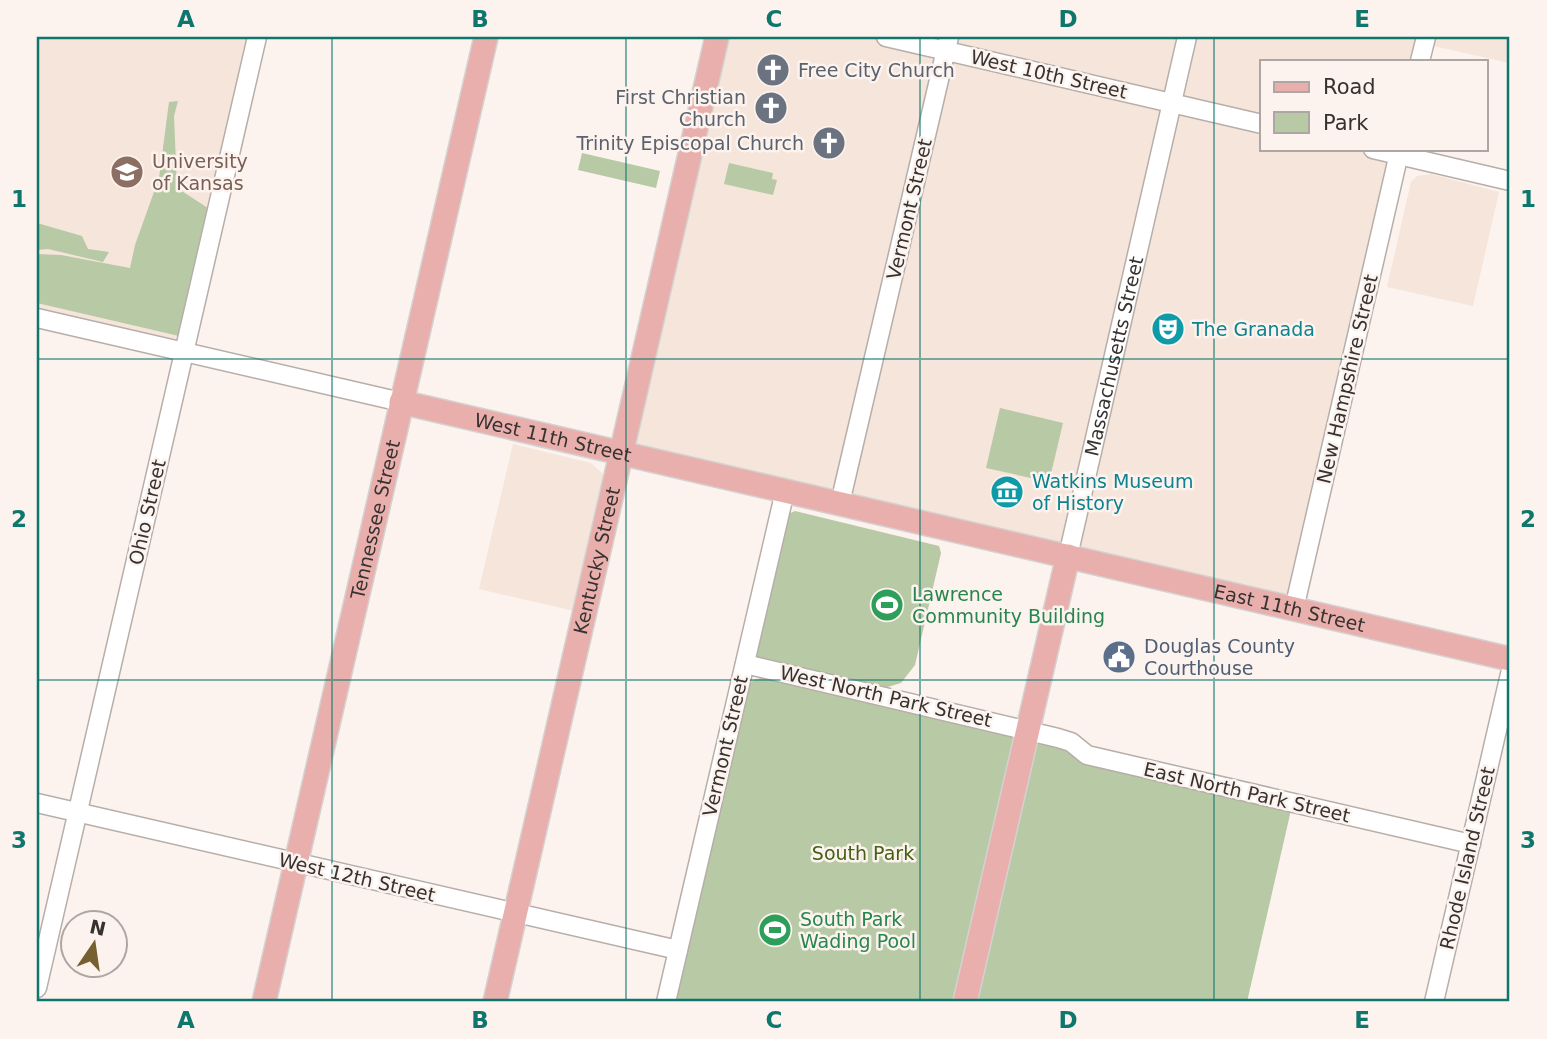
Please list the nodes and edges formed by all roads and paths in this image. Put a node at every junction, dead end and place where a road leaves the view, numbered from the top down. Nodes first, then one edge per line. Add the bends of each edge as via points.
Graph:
1 (257, 37) edge
2 (486, 37) edge
3 (717, 37) edge
4 (886, 37) edge
5 (1187, 37) edge
6 (1426, 37) edge
7 (947, 44) edge
8 (1420, 60) edge
9 (1172, 102) junction
10 (1260, 124) edge
11 (1399, 152) edge
12 (1510, 181) edge
13 (37, 318) edge
14 (184, 352) junction
15 (401, 402) junction
16 (622, 453) junction
17 (785, 491) junction
18 (840, 503) junction
19 (1068, 556) junction
20 (1294, 608) junction
21 (1510, 659) edge
22 (745, 664) junction
23 (1510, 674) edge
24 (1028, 730) junction
25 (37, 803) edge
26 (77, 813) junction
27 (1471, 844) junction
28 (296, 863) junction
29 (516, 913) junction
30 (678, 950) junction
31 (37, 988) edge
32 (264, 1002) edge
33 (495, 1002) edge
34 (666, 1002) edge
35 (965, 1002) edge
36 (1434, 1002) edge

1 - 14 street, Ohio Street
2 - 15 main road, Tennessee Street
3 - 16 main road, Kentucky Street
4 - 7 street, West 10th Street
5 - 9 street, Massachusetts Street
6 - 8 street
7 - 9 street, West 10th Street
7 - 18 street, Vermont Street
9 - 10 street, West 10th Street
9 - 19 street, Massachusetts Street
11 - 12 street
11 - 20 street, New Hampshire Street
13 - 14 street, West 11th Street
14 - 15 street, West 11th Street
14 - 26 street, Ohio Street
15 - 16 main road, West 11th Street
15 - 28 main road, Tennessee Street
16 - 17 main road, West 11th Street
16 - 29 main road, Kentucky Street
17 - 18 main road, West 11th Street
17 - 22 street, Vermont Street
18 - 19 main road, West 11th Street
19 - 20 main road, East 11th Street
19 - 24 main road, Massachusetts Street
20 - 21 main road, East 11th Street
22 - 24 street, West North Park Street
22 - 30 street, Vermont Street
23 - 27 street, Rhode Island Street
24 - 27 street, East North Park Street via 1071,742 1087,755
24 - 35 main road, Massachusetts Street
25 - 26 street, West 12th Street
26 - 28 street, West 12th Street
26 - 31 street, Ohio Street
27 - 36 street, Rhode Island Street
28 - 29 street, West 12th Street
28 - 32 main road, Tennessee Street
29 - 30 street, West 12th Street
29 - 33 main road, Kentucky Street
30 - 34 street, Vermont Street

